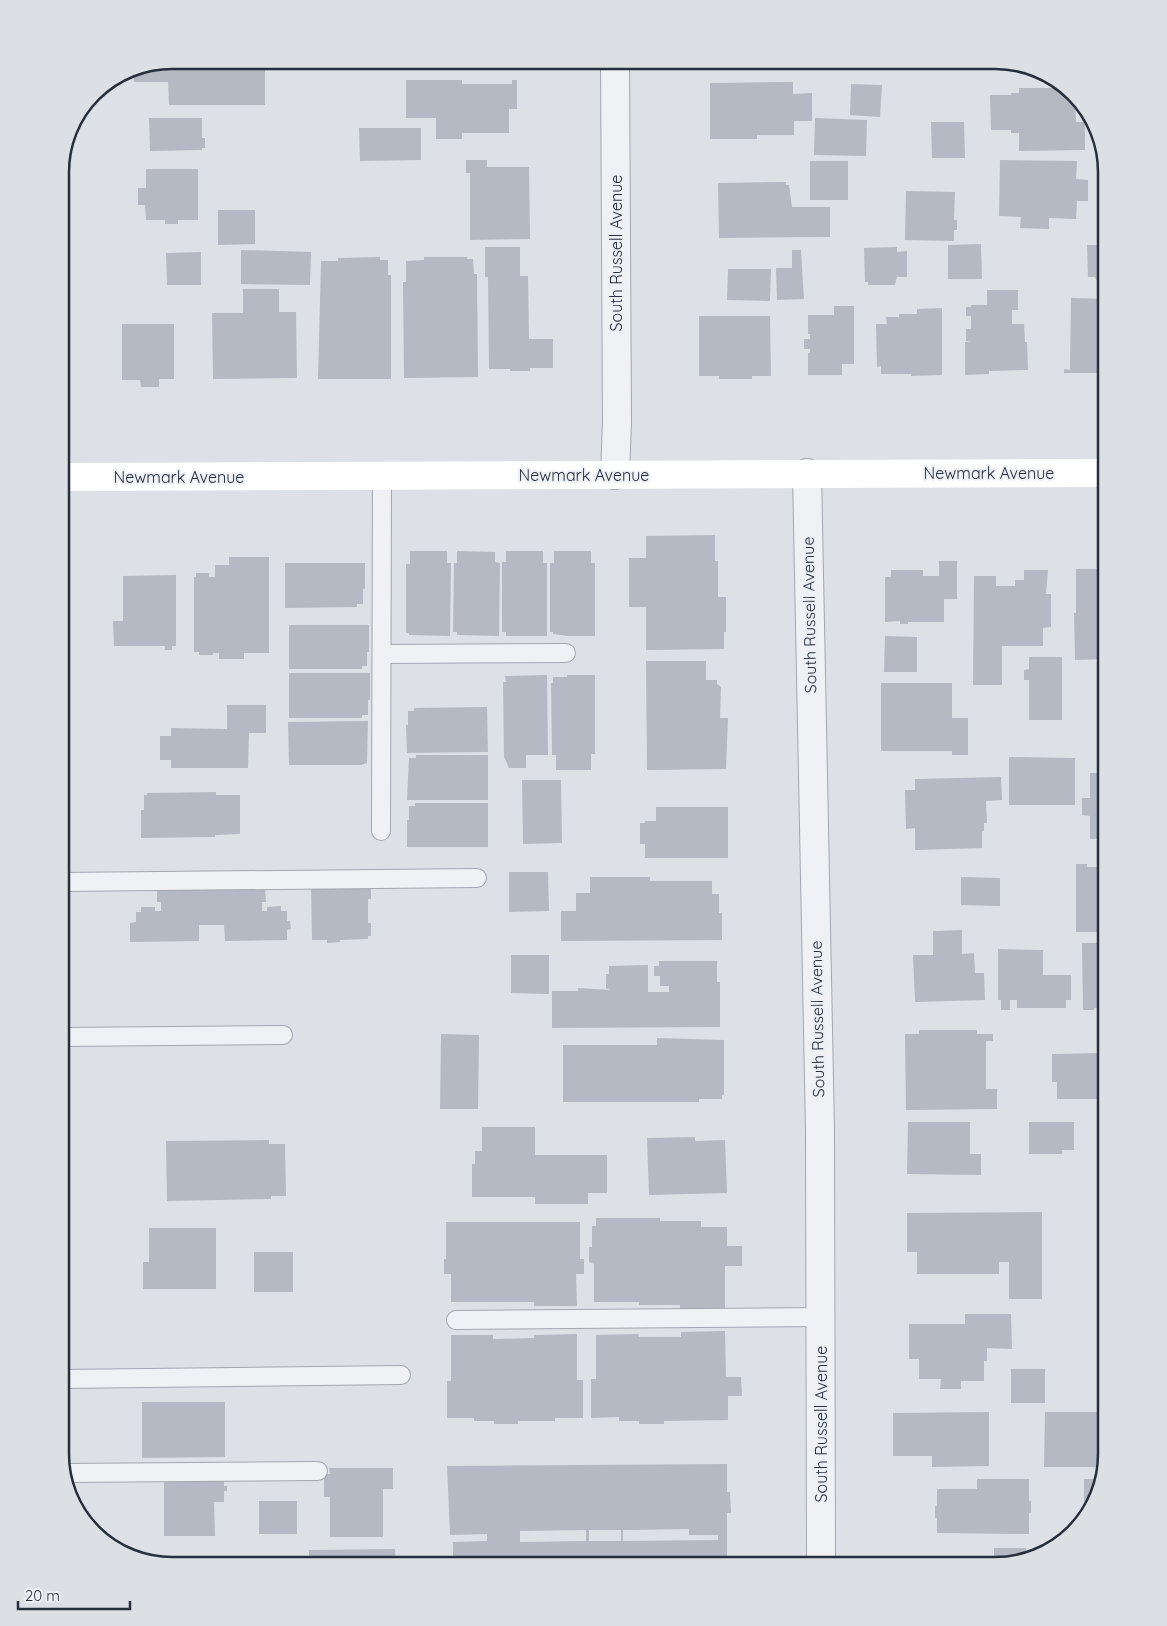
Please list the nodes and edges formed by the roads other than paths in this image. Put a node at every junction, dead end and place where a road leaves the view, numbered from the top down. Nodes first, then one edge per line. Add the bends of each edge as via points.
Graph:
1 (615, 69) edge
2 (807, 473) junction
3 (1098, 473) edge
4 (615, 475) junction
5 (382, 476) junction
6 (69, 477) edge
7 (566, 653) dead end
8 (382, 654) junction
9 (381, 831) dead end
10 (477, 878) dead end
11 (69, 882) edge
12 (283, 1035) dead end
13 (69, 1037) edge
14 (820, 1318) junction
15 (456, 1320) dead end
16 (401, 1375) dead end
17 (69, 1379) edge
18 (318, 1471) dead end
19 (71, 1472) edge
20 (821, 1557) edge

1 - 4 street, South Russell Avenue
2 - 3 street, Newmark Avenue
2 - 4 street, Newmark Avenue
2 - 14 street, South Russell Avenue via 820,1130
4 - 5 street, Newmark Avenue
5 - 6 street, Newmark Avenue
5 - 8 lane
7 - 8 lane
8 - 9 lane
10 - 11 lane
12 - 13 lane
14 - 15 lane
14 - 20 street, South Russell Avenue
16 - 17 lane
18 - 19 lane

